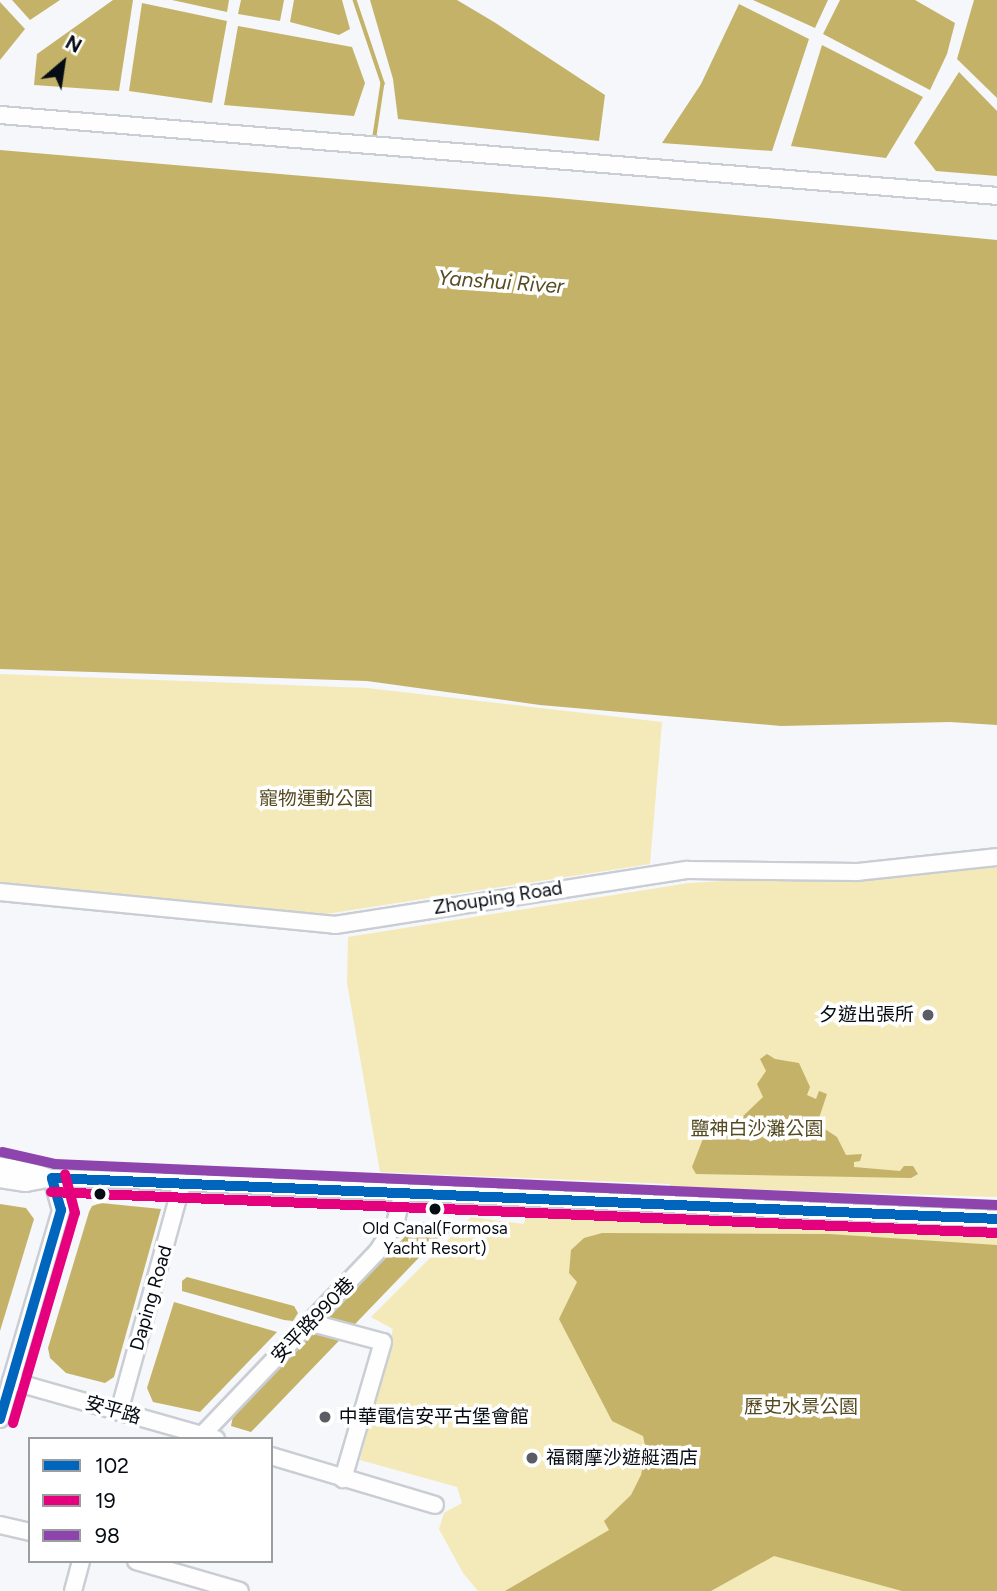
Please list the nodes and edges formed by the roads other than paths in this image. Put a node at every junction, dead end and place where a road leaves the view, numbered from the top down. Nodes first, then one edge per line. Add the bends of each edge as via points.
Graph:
1 (0, 114) edge
2 (997, 196) edge
3 (997, 857) edge
4 (0, 892) edge
5 (0, 1166) edge
6 (52, 1178) junction
7 (0, 1179) edge
8 (182, 1184) junction
9 (400, 1191) junction
10 (997, 1219) edge
11 (313, 1322) junction
12 (11, 1381) junction
13 (119, 1412) junction
14 (0, 1419) edge
15 (209, 1437) edge
16 (273, 1457) edge
17 (343, 1479) junction
18 (435, 1505) dead end
19 (0, 1525) edge
20 (28, 1532) edge
21 (80, 1563) edge
22 (143, 1563) edge
23 (73, 1591) edge
24 (240, 1591) edge

1 - 2 street
3 - 4 street, Zhouping Road via 857,872 688,870 335,925
5 - 6 street
6 - 7 street via 26,1183
6 - 8 street
6 - 12 street via 61,1210
8 - 9 street
8 - 13 street, Daping Road
9 - 10 street
9 - 11 street, 安平路990巷 via 398,1214 389,1236
11 - 15 street, 安平路990巷
11 - 17 street via 383,1342
12 - 13 street, 安平路
12 - 14 street
13 - 15 street, 安平路
16 - 17 street
17 - 18 street
19 - 20 street
21 - 23 street
22 - 24 street

